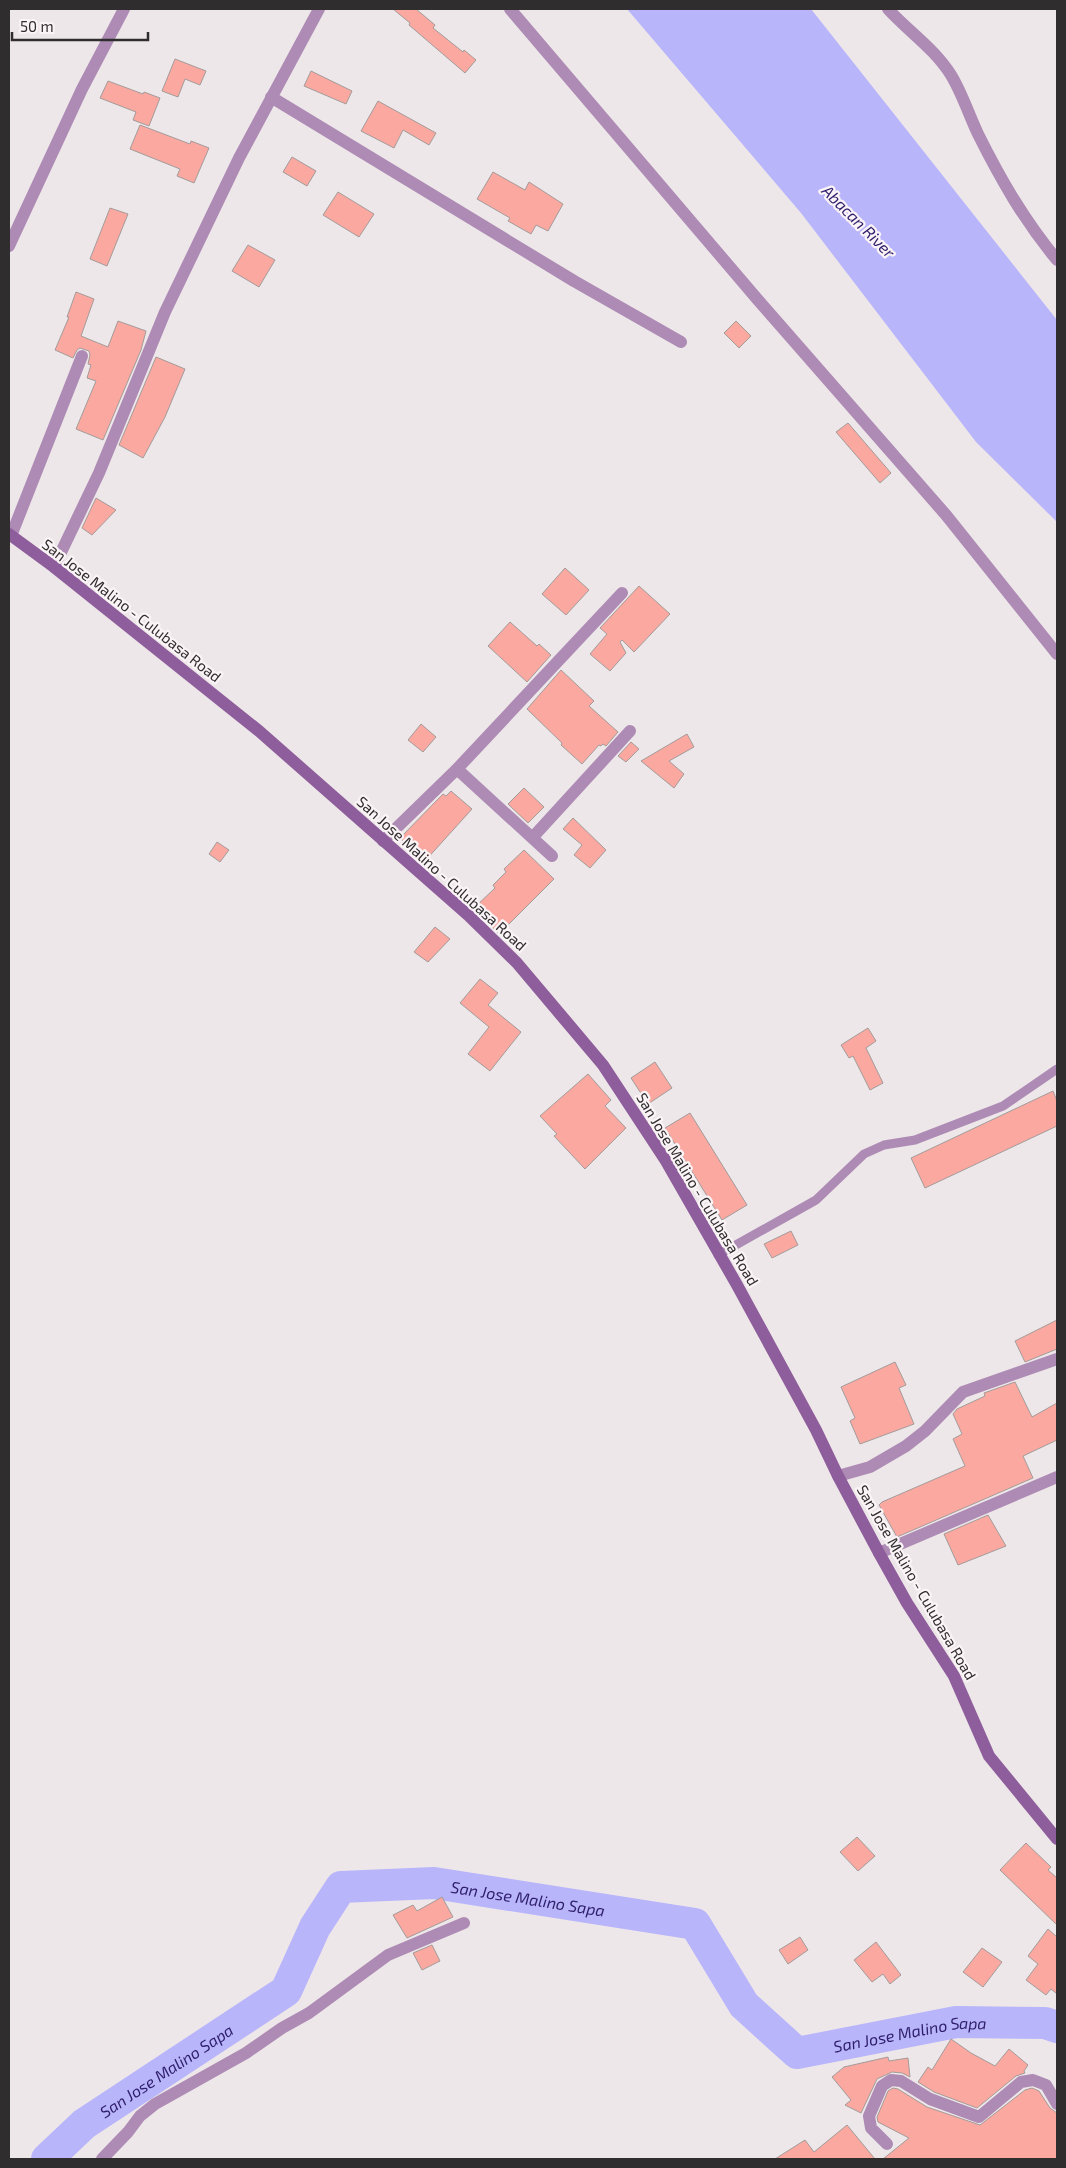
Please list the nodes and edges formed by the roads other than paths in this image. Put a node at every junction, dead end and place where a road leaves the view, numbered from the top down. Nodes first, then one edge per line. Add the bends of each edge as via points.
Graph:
1 (124, 9) edge
2 (318, 9) edge
3 (510, 9) edge
4 (888, 9) edge
5 (271, 97) junction
6 (9, 246) edge
7 (1057, 260) edge
8 (681, 342) dead end
9 (82, 356) dead end
10 (10, 535) edge
11 (54, 567) junction
12 (622, 593) dead end
13 (1057, 654) edge
14 (630, 731) dead end
15 (457, 770) junction
16 (533, 837) junction
17 (383, 841) junction
18 (552, 856) dead end
19 (1057, 1069) edge
20 (718, 1255) junction
21 (1057, 1359) edge
22 (838, 1476) junction
23 (1057, 1477) edge
24 (879, 1553) junction
25 (1057, 1838) edge
26 (464, 1923) dead end
27 (1057, 2104) edge
28 (887, 2144) dead end
29 (102, 2159) edge

1 - 6 street via 82,89
2 - 5 street
3 - 13 street via 946,515
4 - 7 street via 934,50 952,76 1007,191
5 - 8 street via 574,281
5 - 11 street via 238,158 166,312 100,473
9 - 10 street
10 - 11 street, San Jose Malino - Culubasa Road
11 - 17 street, San Jose Malino - Culubasa Road via 259,732
12 - 15 street
14 - 16 street
15 - 16 street
15 - 17 street
16 - 18 street
17 - 20 street, San Jose Malino - Culubasa Road via 468,915 517,963 603,1065 666,1161
19 - 20 lane via 1003,1106 915,1140 884,1145 864,1154 809,1205
20 - 22 street, San Jose Malino - Culubasa Road via 816,1430
21 - 22 street via 963,1392 906,1446 870,1467
22 - 24 street, San Jose Malino - Culubasa Road
23 - 24 street
24 - 25 street, San Jose Malino - Culubasa Road via 954,1676 989,1756
26 - 29 street via 388,1955 310,2013 156,2104 140,2116
27 - 28 street via 1046,2085 1033,2080 1021,2082 979,2117 930,2100 901,2081 891,2080 882,2086 869,2116 871,2128

